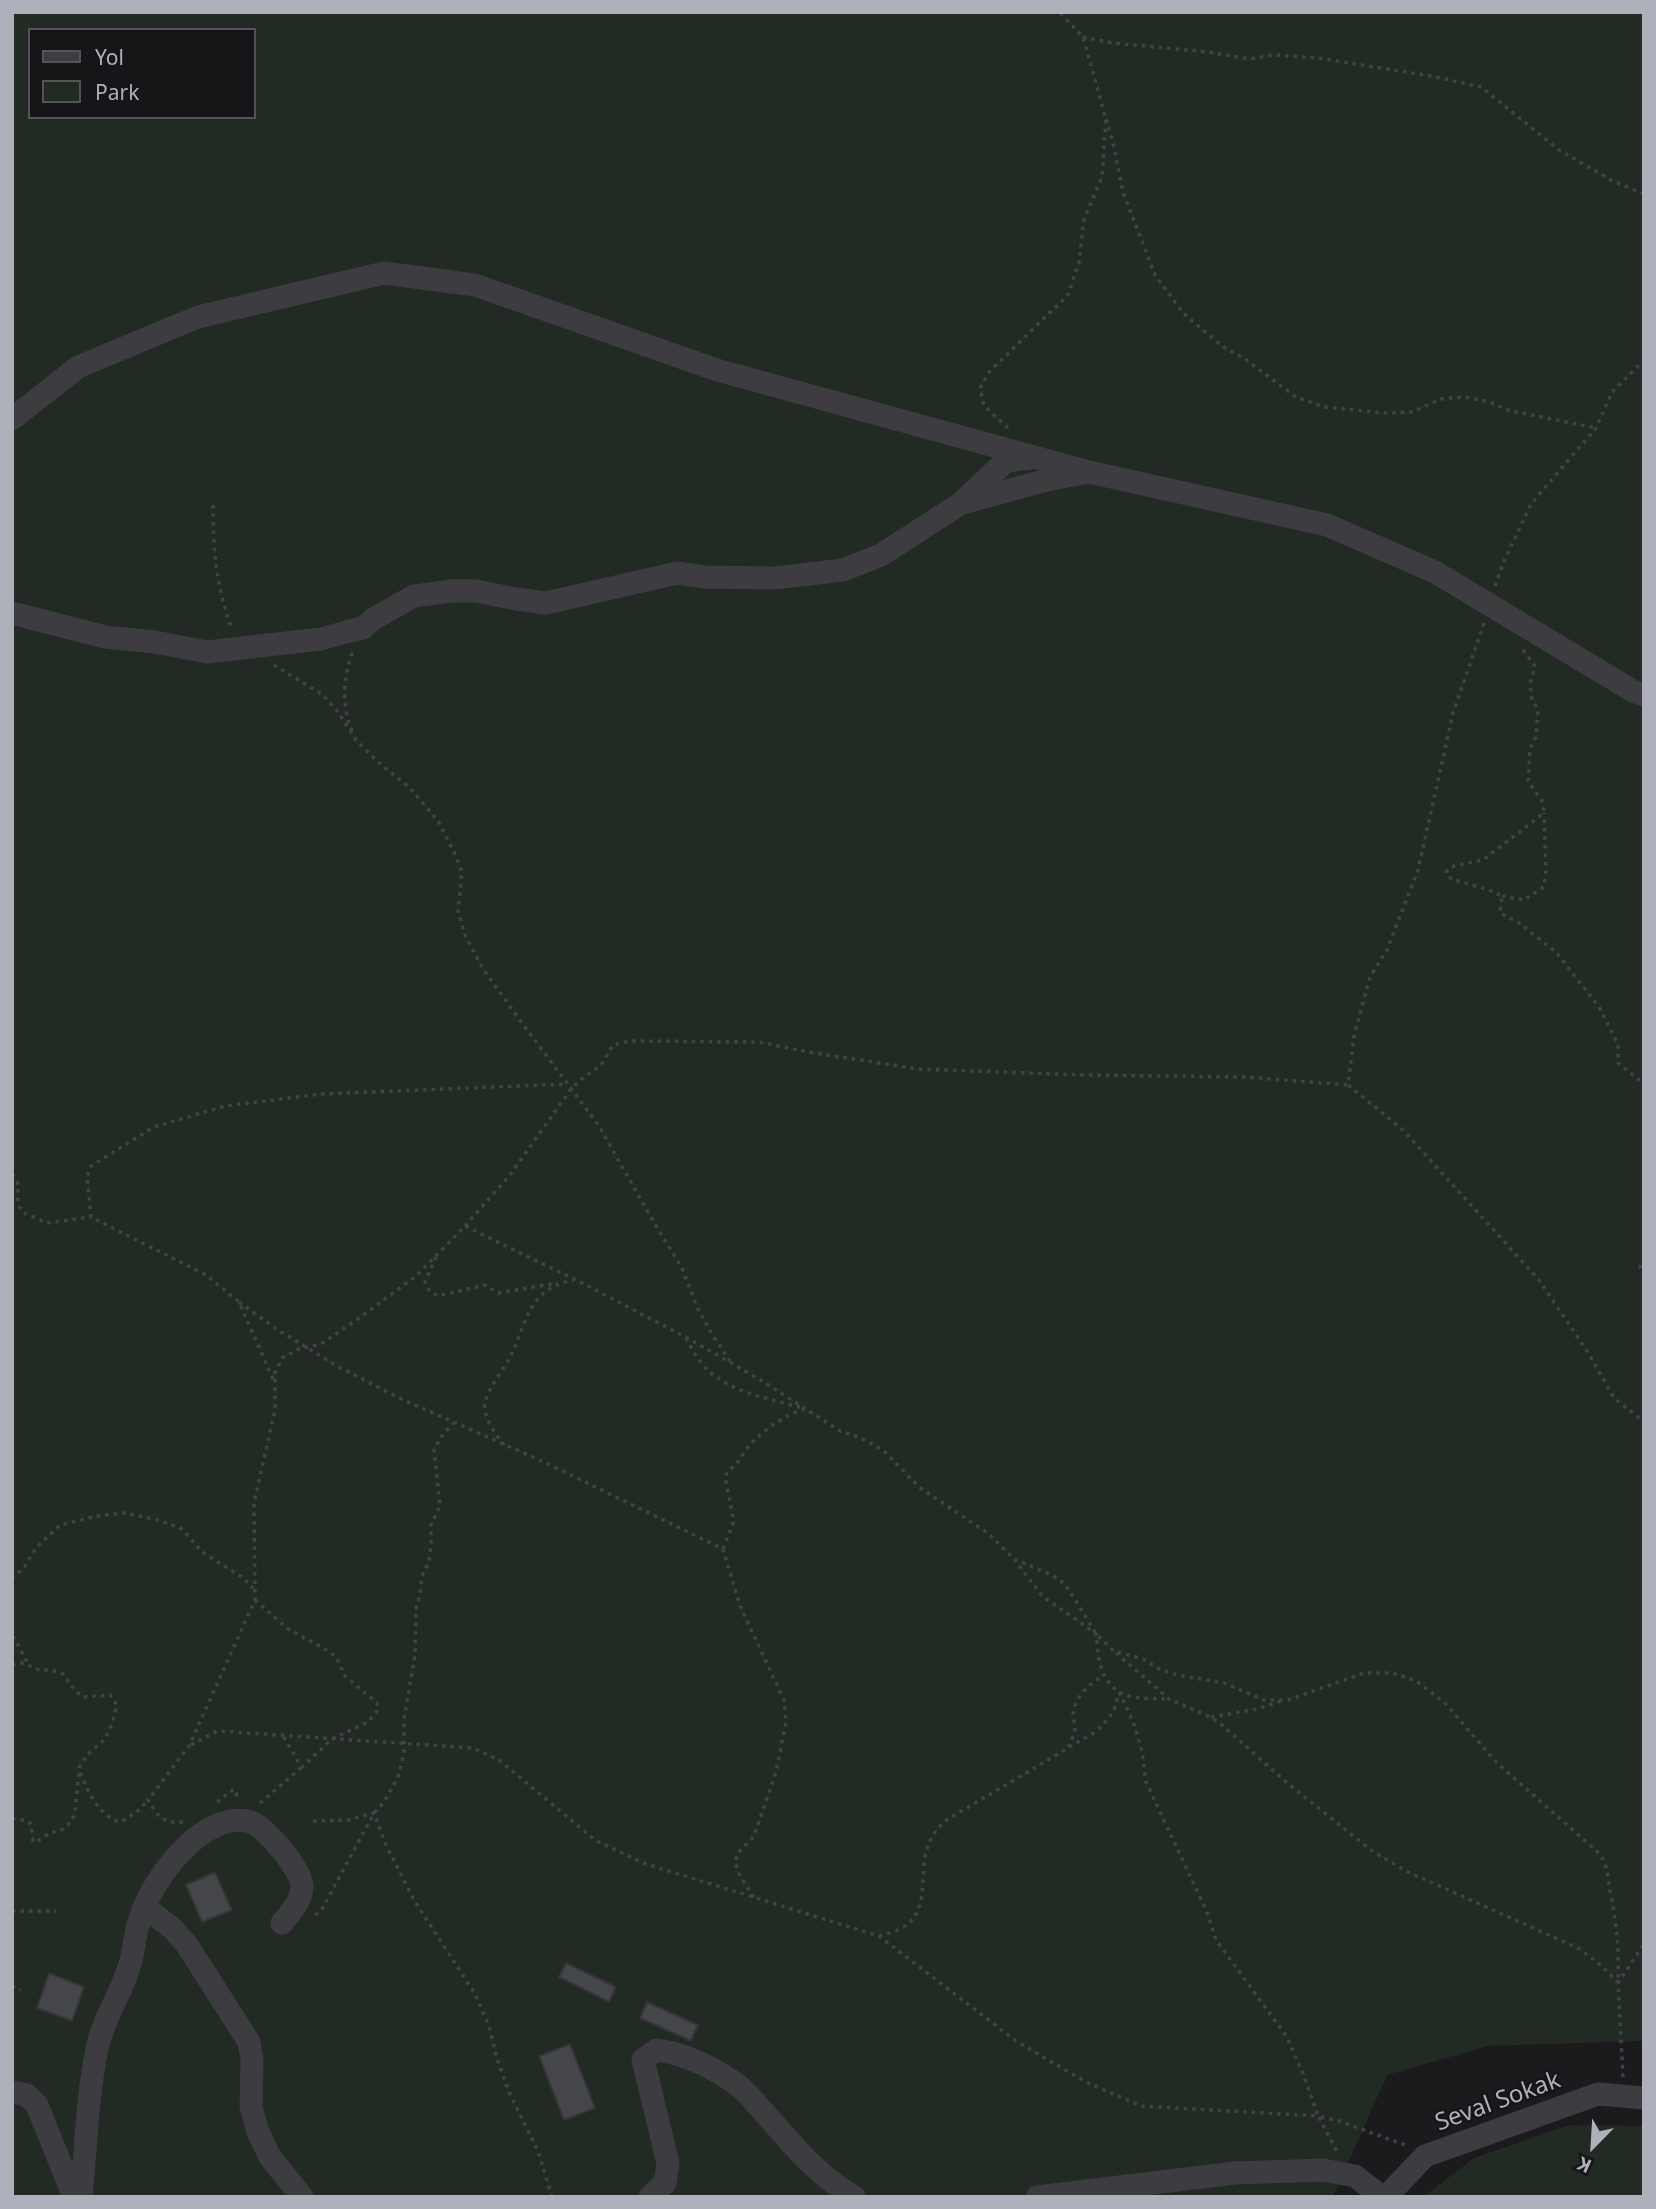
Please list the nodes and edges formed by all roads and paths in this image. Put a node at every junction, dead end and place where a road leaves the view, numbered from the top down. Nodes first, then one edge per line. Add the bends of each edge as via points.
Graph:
1 (1059, 12) edge
2 (1083, 37) junction
3 (1106, 119) junction
4 (1644, 194) edge
5 (1644, 360) edge
6 (12, 419) edge
7 (1009, 428) dead end
8 (1596, 428) junction
9 (1033, 457) junction
10 (1088, 472) junction
11 (960, 504) junction
12 (213, 505) dead end
13 (1488, 604) junction
14 (12, 612) edge
15 (1516, 621) junction
16 (363, 628) junction
17 (247, 648) junction
18 (1644, 695) edge
19 (356, 740) junction
20 (1544, 811) junction
21 (1502, 896) junction
22 (567, 1084) junction
23 (1644, 1084) edge
24 (1348, 1085) junction
25 (571, 1089) junction
26 (12, 1174) edge
27 (91, 1217) junction
28 (465, 1226) junction
29 (437, 1255) junction
30 (1644, 1257) edge
31 (1644, 1274) edge
32 (575, 1280) junction
33 (559, 1283) junction
34 (239, 1302) junction
35 (686, 1338) junction
36 (308, 1347) junction
37 (731, 1363) junction
38 (275, 1384) junction
39 (805, 1409) junction
40 (1644, 1422) edge
41 (453, 1423) junction
42 (504, 1445) junction
43 (723, 1549) junction
44 (1014, 1559) junction
45 (12, 1579) edge
46 (254, 1590) junction
47 (254, 1600) junction
48 (1097, 1636) junction
49 (12, 1637) edge
50 (1114, 1651) junction
51 (12, 1665) edge
52 (30, 1668) junction
53 (1103, 1676) junction
54 (1119, 1692) junction
55 (1169, 1699) junction
56 (1288, 1700) junction
57 (1210, 1717) junction
58 (283, 1736) junction
59 (332, 1739) junction
60 (405, 1743) junction
61 (189, 1746) junction
62 (1067, 1749) junction
63 (79, 1768) junction
64 (300, 1769) junction
65 (148, 1800) junction
66 (212, 1806) dead end
67 (374, 1813) junction
68 (12, 1819) edge
69 (239, 1820) junction
70 (187, 1821) dead end
71 (313, 1821) dead end
72 (754, 1898) junction
73 (145, 1907) junction
74 (12, 1910) edge
75 (57, 1911) dead end
76 (306, 1922) dead end
77 (282, 1923) dead end
78 (879, 1936) junction
79 (1644, 1944) edge
80 (1618, 1983) junction
81 (12, 1986) edge
82 (21, 1990) dead end
83 (12, 2092) edge
84 (1634, 2098) edge
85 (1318, 2116) junction
86 (1425, 2156) junction
87 (1355, 2176) junction
88 (74, 2197) edge
89 (81, 2197) edge
90 (302, 2197) edge
91 (552, 2197) edge
92 (650, 2197) edge
93 (854, 2197) edge
94 (1037, 2197) edge
95 (1384, 2197) edge

1 - 2 path
2 - 3 path
2 - 4 path via 1249,59 1273,55 1318,58 1481,87 1559,150
3 - 7 path via 1102,177 1084,219 1079,262 1068,295 989,372 980,388 984,405
3 - 8 path via 1123,192 1155,275 1183,313 1296,397 1324,407 1384,413 1412,412 1441,399 1465,397
5 - 8 path via 1612,392
6 - 9 street via 78,367 198,317 384,272 475,285 717,370
8 - 13 path via 1531,505
9 - 10 street
9 - 11 street via 1006,461
10 - 11 street
10 - 13 street via 1327,525 1436,572
11 - 16 street via 881,555 843,570 775,578 677,573 546,603 476,590 452,591 414,596
12 - 17 path via 213,550 222,603 234,634
13 - 15 street
13 - 24 path via 1482,635 1453,713 1418,870 1387,950 1370,977 1353,1036
14 - 17 street via 105,637 207,652
15 - 18 street
15 - 20 path via 1523,650 1535,666 1530,684 1538,709 1528,781
16 - 17 street via 321,639
16 - 19 path via 344,684 345,716
17 - 19 path via 323,695
19 - 22 path via 409,787 438,821 462,872 458,911 465,935 483,969
20 - 21 path via 1544,887 1524,900
20 - 21 path via 1483,860 1446,872 1451,879
21 - 23 path via 1500,913 1556,952 1600,1007 1618,1044 1618,1063
22 - 25 path
22 - 27 path via 321,1094 225,1106 154,1127 91,1166 87,1177
24 - 25 path via 1245,1077 918,1069 759,1042 630,1041 613,1045 601,1065
24 - 40 path via 1404,1130 1539,1280 1614,1398
25 - 28 path via 510,1175
25 - 37 path via 632,1181
26 - 27 path via 20,1188 22,1212 47,1223
27 - 34 path via 206,1275
28 - 29 path
28 - 32 path
29 - 33 path via 425,1282 438,1296 485,1285 499,1293
29 - 36 path via 358,1319
30 - 31 path via 1640,1268
32 - 33 path
32 - 35 path
33 - 42 path via 539,1296 485,1403 495,1434
34 - 36 path
34 - 38 path
35 - 37 path
35 - 39 path via 709,1371 725,1382
36 - 38 path via 282,1358
36 - 41 path
37 - 39 path
38 - 46 path via 275,1410 254,1503
39 - 43 path via 750,1444 727,1471 734,1521
39 - 44 path via 884,1451 919,1488 989,1535
41 - 42 path
41 - 60 path via 434,1449 440,1506 431,1525 429,1562 416,1608
42 - 43 path
43 - 72 path via 740,1606 784,1700 786,1722 776,1772 754,1836 735,1862
44 - 48 path via 1043,1597
44 - 48 path via 1065,1584
45 - 46 path via 60,1525 124,1513 182,1529 202,1552
46 - 47 path
47 - 59 path via 288,1629 330,1652 345,1676 377,1703 378,1710 368,1722
47 - 61 path
48 - 50 path
48 - 53 path via 1097,1660
49 - 52 path
50 - 55 path
50 - 56 path via 1168,1672 1224,1683 1264,1700
51 - 52 path via 23,1663
52 - 63 path via 63,1674 83,1697 110,1695 117,1705 104,1739
53 - 54 path
53 - 62 path via 1093,1681 1074,1707 1073,1738
54 - 55 path
54 - 62 path via 1108,1721
54 - 85 path via 1133,1721 1146,1782 1216,1940 1287,2037
55 - 57 path
56 - 57 path
56 - 80 path via 1364,1673 1393,1673 1416,1681 1444,1702 1497,1763 1600,1854 1608,1868 1616,1914
57 - 80 path via 1372,1851 1408,1872 1580,1949
58 - 59 path
58 - 61 path via 217,1731
58 - 64 path
59 - 60 path
59 - 64 path
60 - 67 path via 398,1777
60 - 72 path via 473,1748 499,1760 595,1840 643,1863
61 - 65 path
62 - 78 path via 945,1821 926,1849 920,1908 910,1923
63 - 65 path via 85,1785 110,1819 120,1822
63 - 68 path via 75,1811 62,1829 36,1842 31,1824
64 - 69 path
65 - 70 path via 156,1814 172,1823
66 - 69 path via 234,1789 241,1805
67 - 71 path via 348,1820
67 - 76 path via 322,1909
67 - 91 path via 414,1900 475,1994
69 - 73 street via 220,1824 177,1854
69 - 77 street via 252,1822 267,1833 299,1873 303,1886 299,1898
72 - 78 path
73 - 89 street via 128,1972 108,2012 97,2049
73 - 90 street via 187,1945 249,2042 251,2107 258,2132 270,2157
74 - 75 path
78 - 85 path via 1016,2041 1086,2082 1141,2106
79 - 80 path
80 - 84 path
81 - 82 path
83 - 88 street via 27,2095 37,2105
84 - 86 street, Seval Sokak via 1598,2094
85 - 86 path via 1378,2134
85 - 87 path
86 - 95 street, Seval Sokak
87 - 94 street via 1322,2169 1235,2172
87 - 95 street
92 - 93 street via 665,2183 668,2163 643,2060 656,2050 676,2053 740,2087 803,2156

